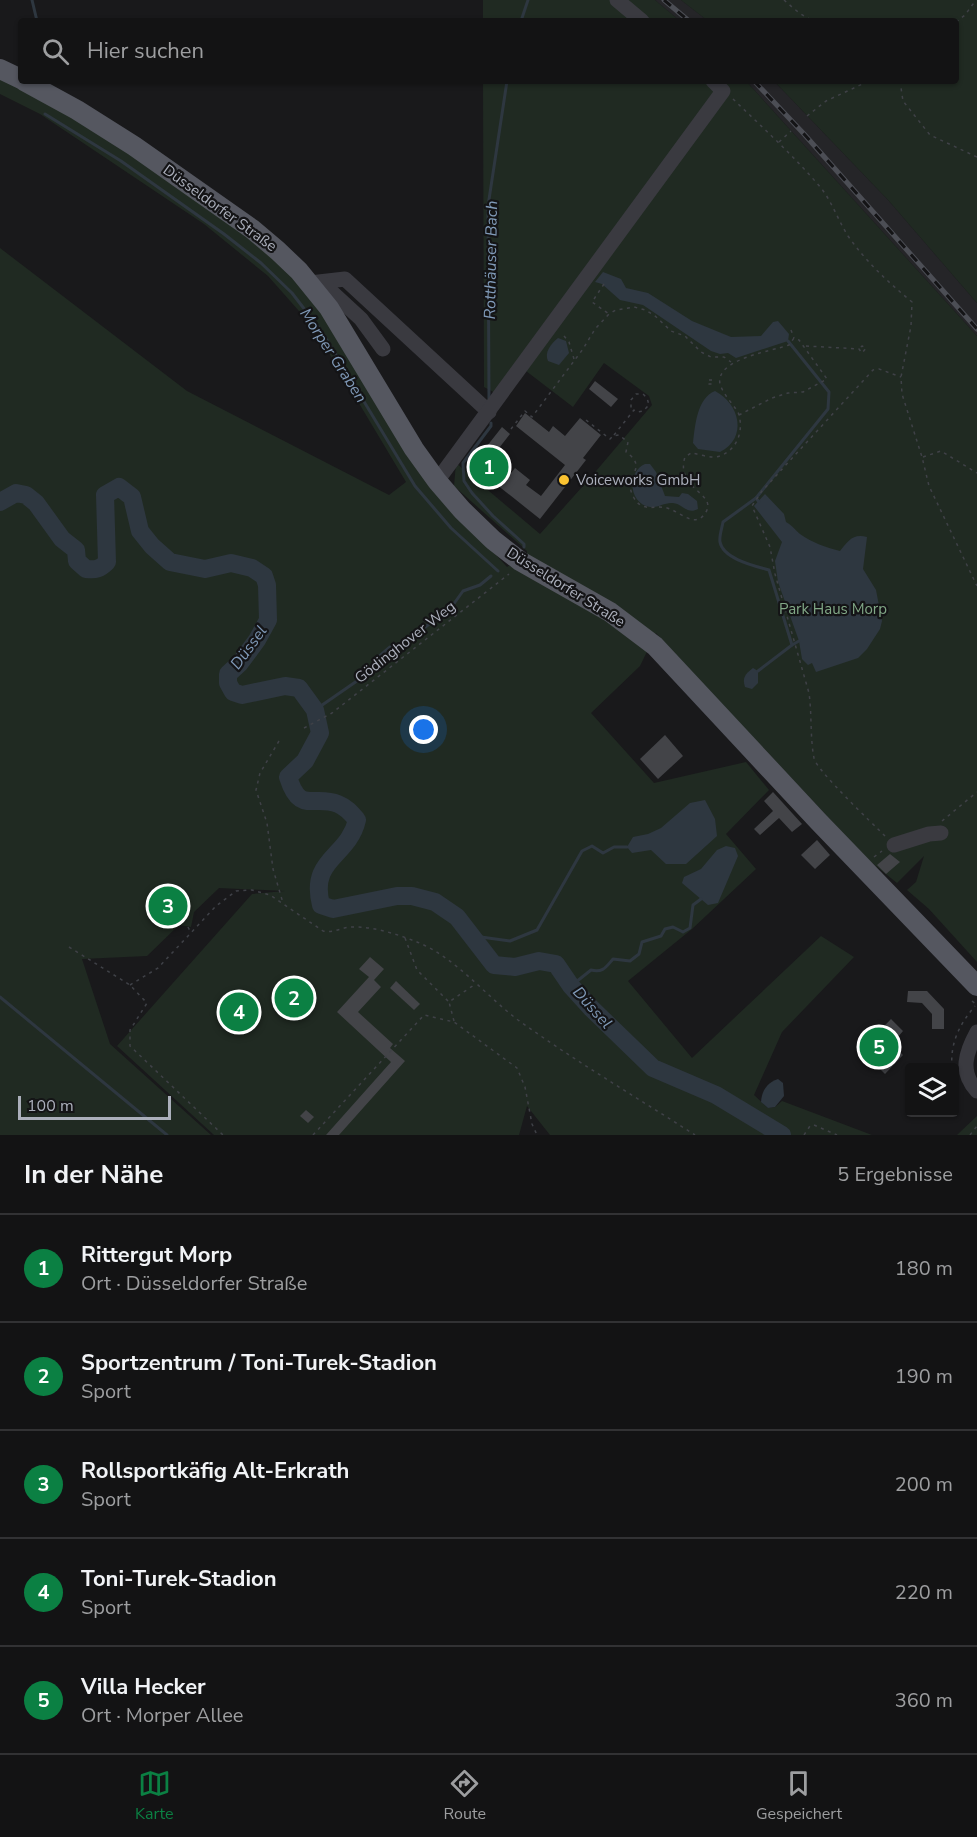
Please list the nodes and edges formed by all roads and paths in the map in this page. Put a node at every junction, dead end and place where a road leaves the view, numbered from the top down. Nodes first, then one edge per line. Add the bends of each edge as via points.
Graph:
1 (617, 0) edge
2 (784, 0) edge
3 (976, 0) edge
4 (638, 18) edge
5 (805, 18) edge
6 (959, 20) edge
7 (0, 69) edge
8 (18, 78) edge
9 (30, 84) edge
10 (863, 84) edge
11 (900, 84) edge
12 (718, 86) edge
13 (807, 116) dead end
14 (791, 131) dead end
15 (778, 143) junction
16 (977, 157) edge
17 (316, 283) junction
18 (604, 284) dead end
19 (609, 314) junction
20 (791, 330) dead end
21 (564, 336) dead end
22 (794, 338) junction
23 (804, 346) junction
24 (383, 349) dead end
25 (859, 349) dead end
26 (575, 360) junction
27 (731, 363) junction
28 (902, 377) junction
29 (720, 381) junction
30 (713, 382) dead end
31 (634, 410) junction
32 (489, 412) junction
33 (739, 415) junction
34 (586, 420) dead end
35 (511, 429) dead end
36 (613, 435) junction
37 (922, 457) junction
38 (977, 473) edge
39 (437, 481) junction
40 (510, 572) dead end
41 (977, 586) edge
42 (304, 728) dead end
43 (279, 741) dead end
44 (977, 792) edge
45 (935, 833) joint
46 (894, 845) joint
47 (284, 904) junction
48 (188, 927) dead end
49 (191, 934) junction
50 (405, 938) junction
51 (69, 947) dead end
52 (475, 984) junction
53 (130, 985) junction
54 (976, 995) edge
55 (449, 1002) junction
56 (454, 1022) junction
57 (977, 1032) edge
58 (951, 1063) edge
59 (977, 1091) edge
60 (977, 1126) edge
61 (223, 1135) edge
62 (313, 1135) edge
63 (537, 1135) edge
64 (695, 1135) edge
65 (804, 1135) edge
66 (837, 1135) edge
67 (970, 1135) edge

1 - 4 street
2 - 5 path
3 - 6 path
7 - 8 main road, Düsseldorfer Straße
9 - 17 main road, Düsseldorfer Straße via 116,134 245,224
10 - 13 path via 826,101
11 - 16 path via 903,100 930,135
12 - 15 path
12 - 32 street
14 - 15 path
15 - 28 path via 823,190 847,234 876,272 912,302
17 - 24 street via 361,319
17 - 32 street via 345,279
17 - 39 main road, Düsseldorfer Straße via 410,443
18 - 19 path via 592,302
19 - 26 path
19 - 27 path via 628,308 645,310 671,331 685,336 701,352 724,357
20 - 22 path
21 - 26 path
22 - 23 path
22 - 27 path via 789,345
23 - 25 path
23 - 33 path via 827,379 803,392 772,398
26 - 35 path via 532,417 525,411
27 - 29 path
28 - 37 path via 902,394
28 - 46 path via 873,370 752,506 770,547 809,693 814,761
29 - 30 path
29 - 33 path
31 - 31 path via 643,411 649,405 643,394 636,394 631,400
31 - 36 path
32 - 39 street
33 - 36 path via 739,436 726,452 716,456 692,453 685,457 685,478 707,504 708,510 696,520 667,507 644,507 636,501 630,487 637,462 626,452 628,442
34 - 36 path via 610,439
37 - 38 path via 941,451
37 - 41 path via 932,492
39 - 54 main road, Düsseldorfer Straße via 469,518 511,554 610,612 655,646
40 - 42 path, Gödinghover Weg via 332,713
43 - 47 path via 260,773 256,790
44 - 45 path
45 - 46 street
47 - 49 path via 259,891 236,891
47 - 50 path via 323,931 351,927
48 - 49 path
49 - 53 path via 158,968
50 - 52 path via 435,951
50 - 55 path via 417,970
51 - 53 path
52 - 55 path
52 - 64 path via 558,1047
53 - 61 path via 147,1002 130,1030 130,1046
54 - 58 path via 955,1037
55 - 56 path
56 - 62 path via 424,1015
56 - 63 path via 517,1068
57 - 59 street via 965,1061 967,1076
60 - 67 path
65 - 66 path via 814,1125

